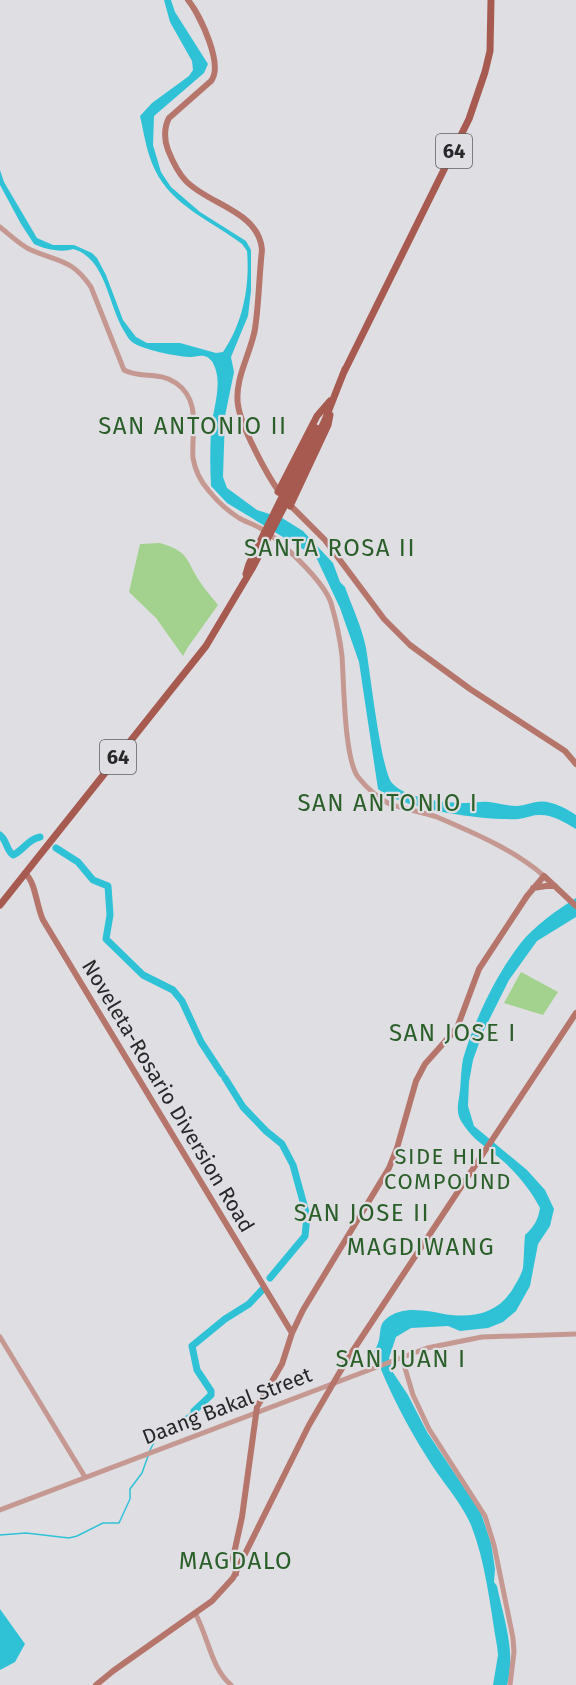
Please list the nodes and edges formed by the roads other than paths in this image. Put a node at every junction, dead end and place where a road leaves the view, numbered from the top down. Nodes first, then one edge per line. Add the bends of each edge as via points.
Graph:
1 (188, 0) edge
2 (491, 0) edge
3 (0, 226) edge
4 (331, 402) junction
5 (284, 494) junction
6 (283, 507) junction
7 (576, 764) edge
8 (26, 873) junction
9 (544, 876) junction
10 (557, 887) junction
11 (532, 889) junction
12 (0, 905) edge
13 (576, 906) edge
14 (576, 1013) edge
15 (292, 1333) junction
16 (576, 1334) edge
17 (0, 1337) edge
18 (402, 1358) junction
19 (332, 1384) junction
20 (256, 1413) junction
21 (86, 1477) junction
22 (0, 1510) edge
23 (236, 1574) junction
24 (195, 1613) junction
25 (96, 1685) edge
26 (231, 1685) edge
27 (510, 1685) edge

1 - 5 main road via 203,23 215,75 169,118 166,144 186,181 246,220 260,240 255,330 237,403 250,438
2 - 4 main road, 64 via 490,51 469,119
3 - 9 street via 29,249 64,261 84,277 124,370 164,376 186,392 195,421 194,460 208,491 234,514 274,537 324,590 330,600 342,653 349,758 356,775 368,789 391,804 436,817 507,849
4 - 5 main road, 64
4 - 5 main road via 317,416
4 - 6 main road via 328,425
5 - 6 main road, 64
5 - 6 main road
6 - 7 main road via 325,540 384,619 411,645 565,751
6 - 8 main road, 64 via 249,564 227,613 197,659
8 - 12 main road, 64
8 - 15 main road, Noveleta-Rosario Diversion Road via 43,920
9 - 10 main road
9 - 11 main road
10 - 11 main road
10 - 13 main road
11 - 15 main road via 479,969 457,1028 425,1064 389,1168
14 - 19 main road
15 - 20 main road via 282,1364
16 - 18 street, Daang Bakal Street via 482,1336
17 - 21 street
18 - 19 street, Daang Bakal Street
18 - 27 street via 429,1429 485,1516 513,1638
19 - 20 street, Daang Bakal Street
19 - 23 main road
20 - 21 street, Daang Bakal Street
20 - 23 main road via 242,1518 232,1558
21 - 22 street, Daang Bakal Street
23 - 24 main road via 221,1593
24 - 25 main road
24 - 26 street via 220,1674

